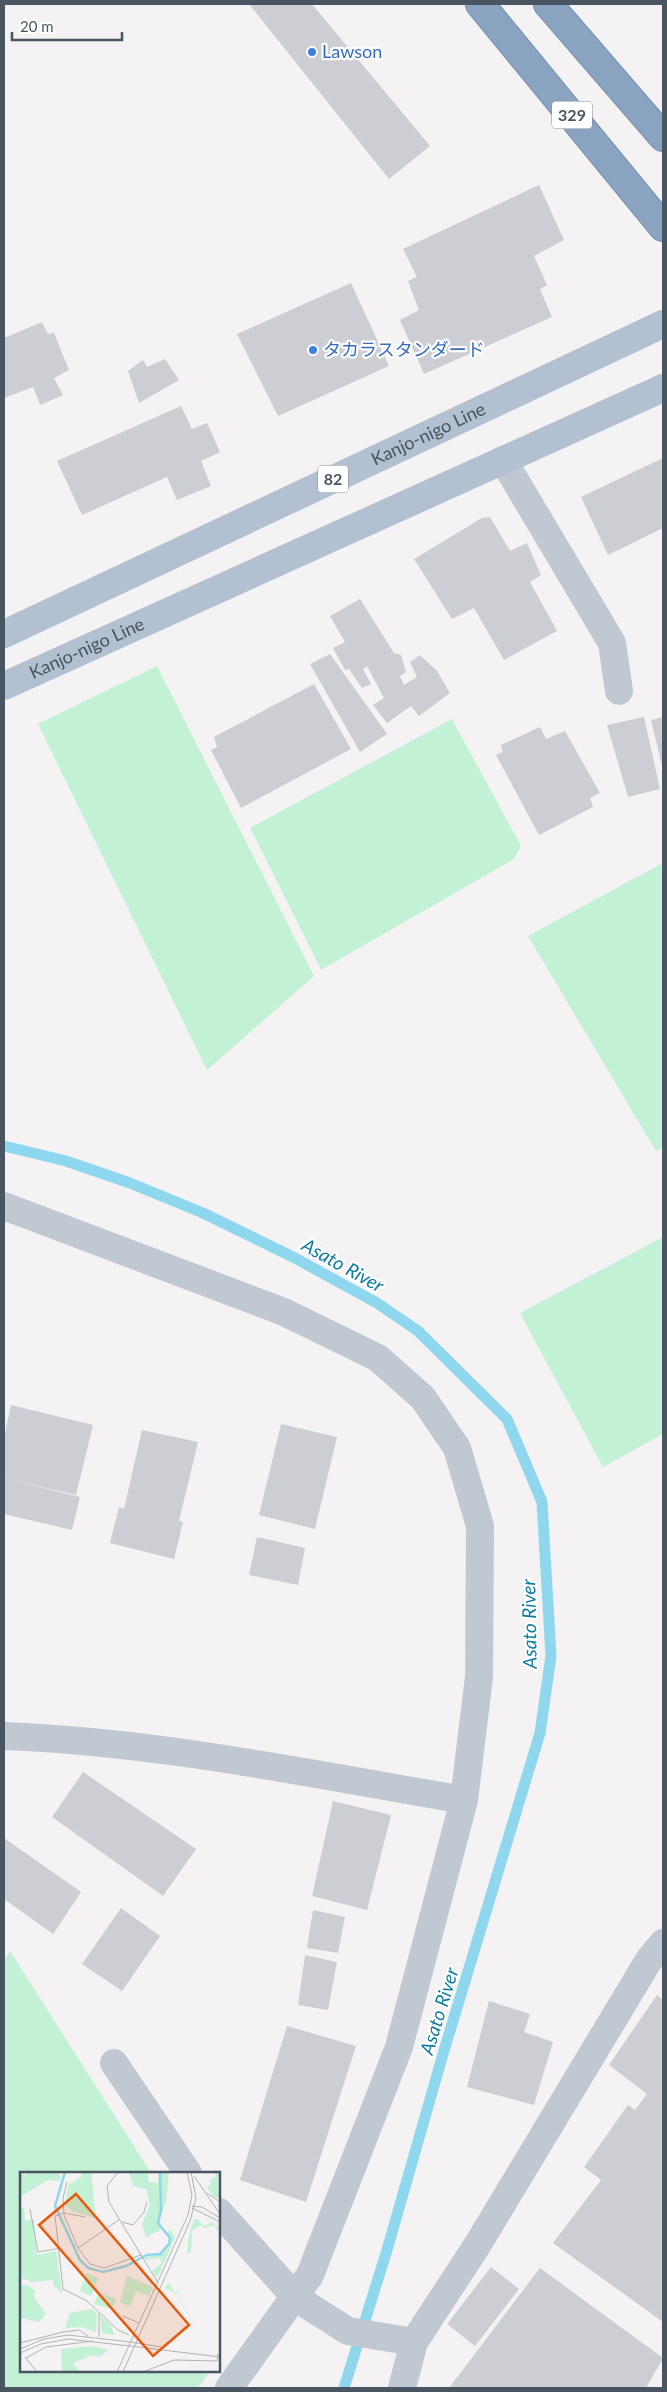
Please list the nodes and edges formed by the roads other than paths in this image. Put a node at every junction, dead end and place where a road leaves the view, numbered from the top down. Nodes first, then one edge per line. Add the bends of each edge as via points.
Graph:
1 (480, 4) edge
2 (548, 4) edge
3 (663, 137) edge
4 (663, 227) edge
5 (663, 324) edge
6 (663, 388) edge
7 (503, 460) junction
8 (4, 634) edge
9 (4, 686) edge
10 (619, 691) dead end
11 (4, 1206) edge
12 (4, 1736) edge
13 (464, 1800) junction
14 (659, 1957) edge
15 (114, 2063) dead end
16 (187, 2172) edge
17 (220, 2213) edge
18 (296, 2298) junction
19 (401, 2340) junction
20 (229, 2388) edge
21 (402, 2388) edge

1 - 4 highway, 329
2 - 3 highway
5 - 8 main road, Kanjo-nigo Line / 82
6 - 7 main road, Kanjo-nigo Line
7 - 9 main road, Kanjo-nigo Line
7 - 10 street via 612,643
11 - 13 street via 284,1312 378,1358 423,1398 458,1448 480,1526 479,1677
12 - 13 street via 57,1738 198,1755
13 - 18 street via 399,2047 310,2275
14 - 19 street via 478,2244
15 - 16 street
17 - 18 street
18 - 19 street via 348,2331
18 - 20 street
19 - 21 street

